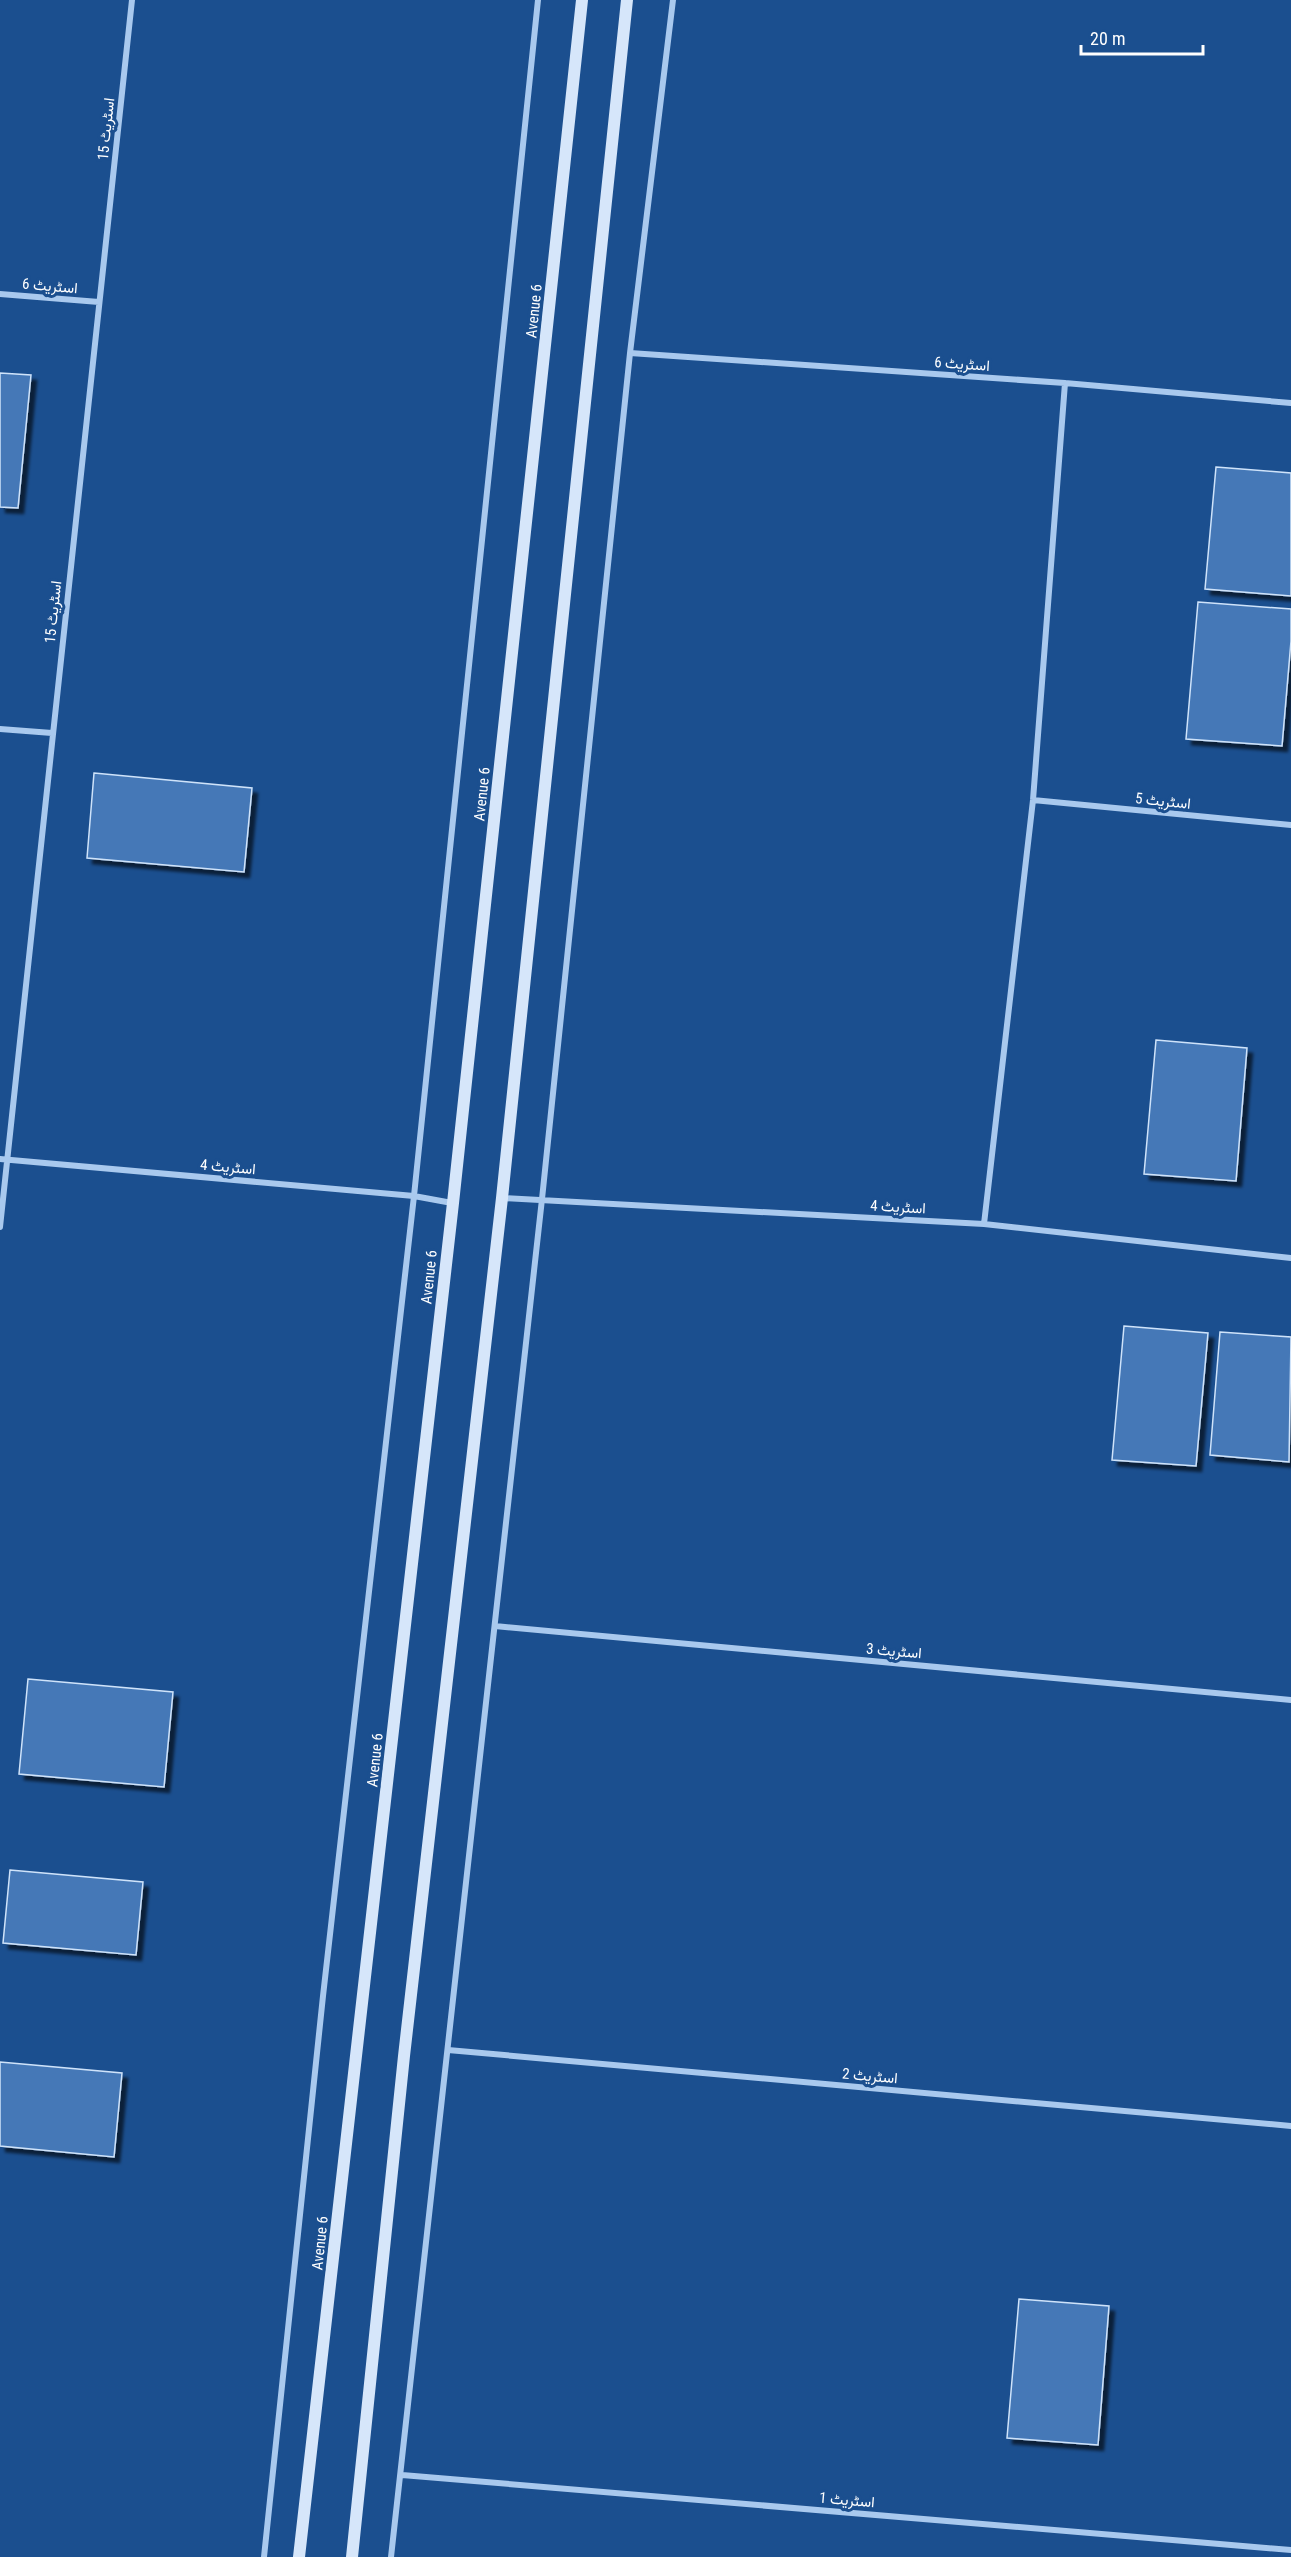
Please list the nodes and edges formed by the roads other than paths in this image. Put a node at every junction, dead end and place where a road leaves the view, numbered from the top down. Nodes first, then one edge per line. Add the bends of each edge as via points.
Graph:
1 (132, 0) edge
2 (538, 0) edge
3 (582, 0) edge
4 (627, 0) edge
5 (673, 0) edge
6 (0, 294) edge
7 (99, 302) junction
8 (630, 353) junction
9 (1065, 383) junction
10 (1291, 403) edge
11 (0, 729) edge
12 (52, 733) junction
13 (1033, 800) junction
14 (1291, 825) edge
15 (0, 1159) edge
16 (8, 1160) junction
17 (414, 1196) junction
18 (502, 1198) junction
19 (542, 1199) junction
20 (453, 1203) junction
21 (984, 1224) junction
22 (0, 1227) edge
23 (1291, 1258) edge
24 (495, 1626) junction
25 (1291, 1700) edge
26 (448, 2050) junction
27 (1291, 2126) edge
28 (402, 2475) junction
29 (1291, 2550) edge
30 (264, 2557) edge
31 (299, 2557) edge
32 (352, 2557) edge
33 (391, 2557) edge

1 - 7 street, اسٹریٹ 15
2 - 17 street
3 - 20 main road, Avenue 6
4 - 18 main road
5 - 8 street
6 - 7 street, اسٹریٹ 6
7 - 12 street, اسٹریٹ 15
8 - 9 street, اسٹریٹ 6
8 - 19 street
9 - 10 street, اسٹریٹ 6
9 - 13 street
11 - 12 street
12 - 16 street, اسٹریٹ 15
13 - 14 street, اسٹریٹ 5
13 - 21 street
15 - 16 street, اسٹریٹ 4
16 - 17 street, اسٹریٹ 4
16 - 22 street, اسٹریٹ 15
17 - 20 street, اسٹریٹ 4
17 - 30 street
18 - 19 street, اسٹریٹ 4
18 - 32 main road via 404,2056
19 - 21 street, اسٹریٹ 4
19 - 24 street
20 - 31 main road, Avenue 6
21 - 23 street, اسٹریٹ 4
24 - 25 street, اسٹریٹ 3
24 - 26 street
26 - 27 street, اسٹریٹ 2
26 - 28 street
28 - 29 street, اسٹریٹ 1
28 - 33 street

